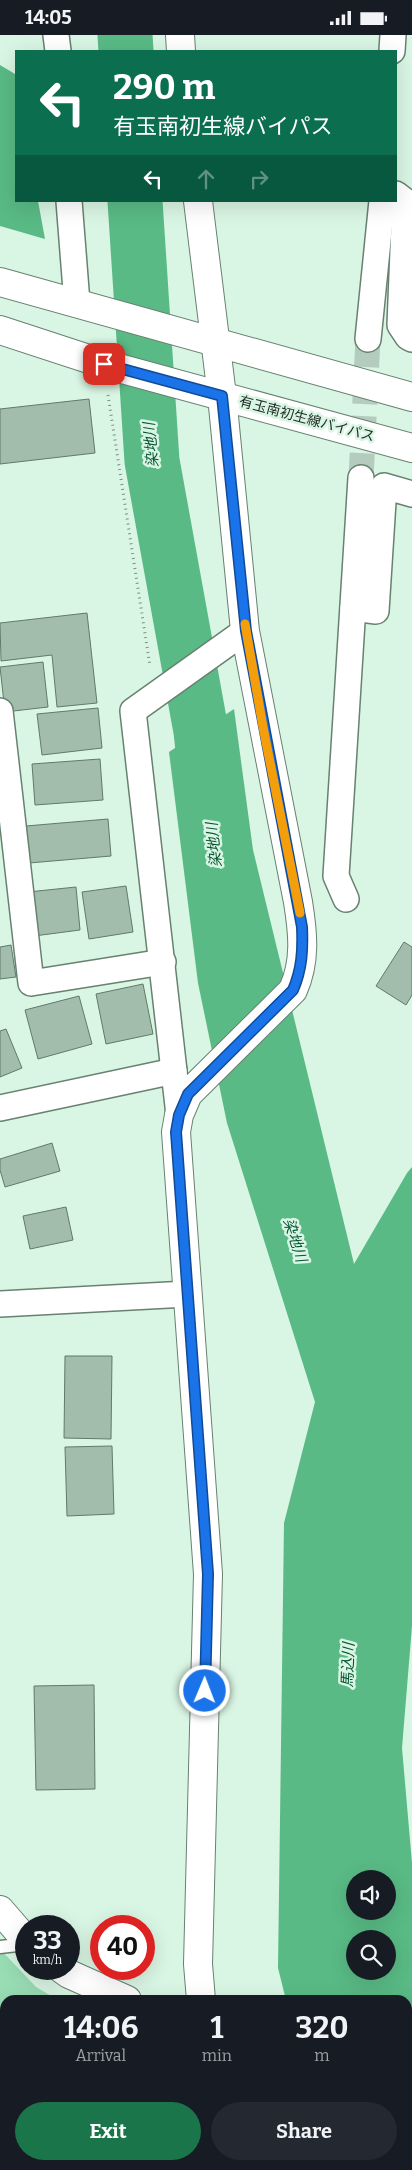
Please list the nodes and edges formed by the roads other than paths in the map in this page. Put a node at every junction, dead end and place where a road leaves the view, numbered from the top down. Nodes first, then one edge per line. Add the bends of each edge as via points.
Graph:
1 (56, 35) edge
2 (180, 35) edge
3 (393, 35) edge
4 (58, 50) edge
5 (181, 50) edge
6 (392, 50) edge
7 (397, 195) edge
8 (69, 202) edge
9 (198, 202) edge
10 (382, 202) edge
11 (0, 282) edge
12 (88, 306) junction
13 (0, 330) edge
14 (203, 338) junction
15 (368, 339) tunnel mouth
16 (412, 339) edge
17 (209, 392) junction
18 (412, 397) edge
19 (412, 448) edge
20 (361, 478) tunnel mouth
21 (412, 493) edge
22 (353, 608) junction
23 (246, 631) junction
24 (0, 711) edge
25 (346, 899) dead end
26 (163, 962) junction
27 (174, 1071) junction
28 (0, 1108) edge
29 (179, 1115) junction
30 (187, 1294) junction
31 (0, 1304) edge
32 (0, 1910) edge
33 (15, 1927) edge
34 (15, 1945) edge
35 (0, 1947) edge
36 (80, 1979) edge
37 (115, 1995) edge
38 (201, 1995) edge

1 - 4 street
2 - 5 street
3 - 6 street
7 - 16 street via 405,201 400,325
8 - 12 street
9 - 14 street
10 - 15 street
11 - 12 street
12 - 14 street
13 - 17 street, 有玉南初生線バイパス via 105,376
14 - 17 street
14 - 18 street
17 - 19 street, 有玉南初生線バイパス
17 - 23 street
20 - 22 street
21 - 22 street via 384,486 376,611
22 - 25 street via 336,876
23 - 26 street via 132,711
23 - 29 street via 302,927 303,953 293,990 188,1094
24 - 26 street via 31,983
26 - 27 street
27 - 28 street
27 - 29 street
29 - 30 street via 176,1132
30 - 31 street
30 - 38 street via 208,1574 198,1964
32 - 33 street
34 - 35 lane
36 - 37 street

